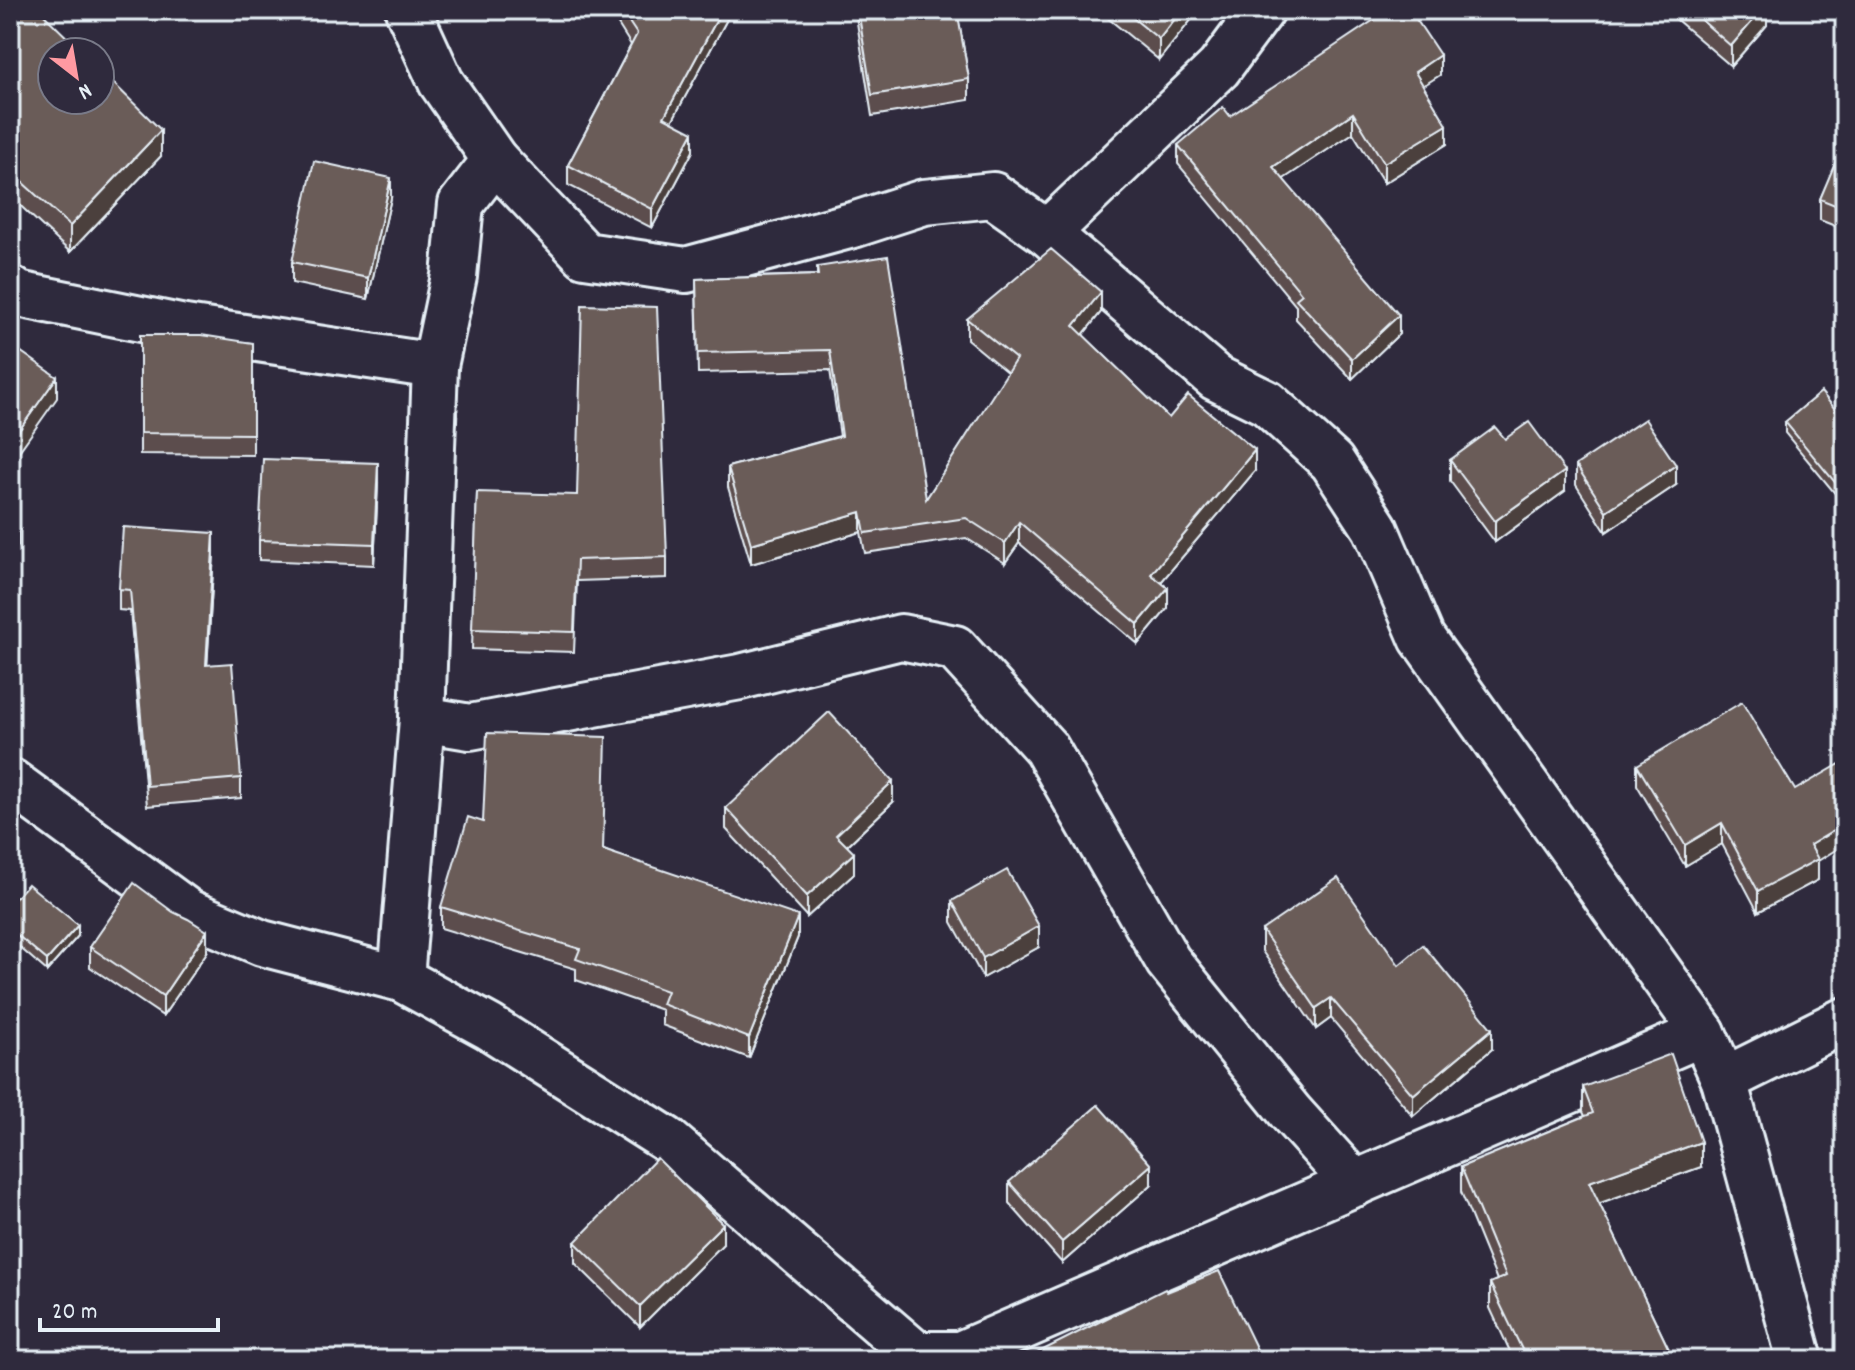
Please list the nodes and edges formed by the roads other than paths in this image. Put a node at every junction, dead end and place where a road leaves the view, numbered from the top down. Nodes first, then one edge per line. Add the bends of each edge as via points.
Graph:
1 (408, 10) edge
2 (1262, 10) edge
3 (495, 160) junction
4 (1047, 233) junction
5 (10, 288) edge
6 (435, 366) junction
7 (422, 719) junction
8 (10, 781) edge
9 (401, 979) junction
10 (1845, 1020) edge
11 (1703, 1033) junction
12 (1724, 1080) junction
13 (1355, 1184) junction
14 (1800, 1360) edge

1 - 3 street via 441,82
2 - 4 street via 1219,68
3 - 4 street via 585,255 686,270 924,202 993,195
3 - 6 street via 461,204 454,276
4 - 11 street via 1216,378 1267,403 1332,462 1375,528 1422,638
5 - 6 street via 18,294 185,328
6 - 7 street
7 - 9 street
7 - 13 street via 470,727 740,677 901,637 955,648 1046,748 1168,961
8 - 9 street via 188,912 262,943
9 - 13 street via 489,1027 666,1139 916,1354 960,1354
10 - 12 street
11 - 12 street
11 - 13 street
12 - 14 street

